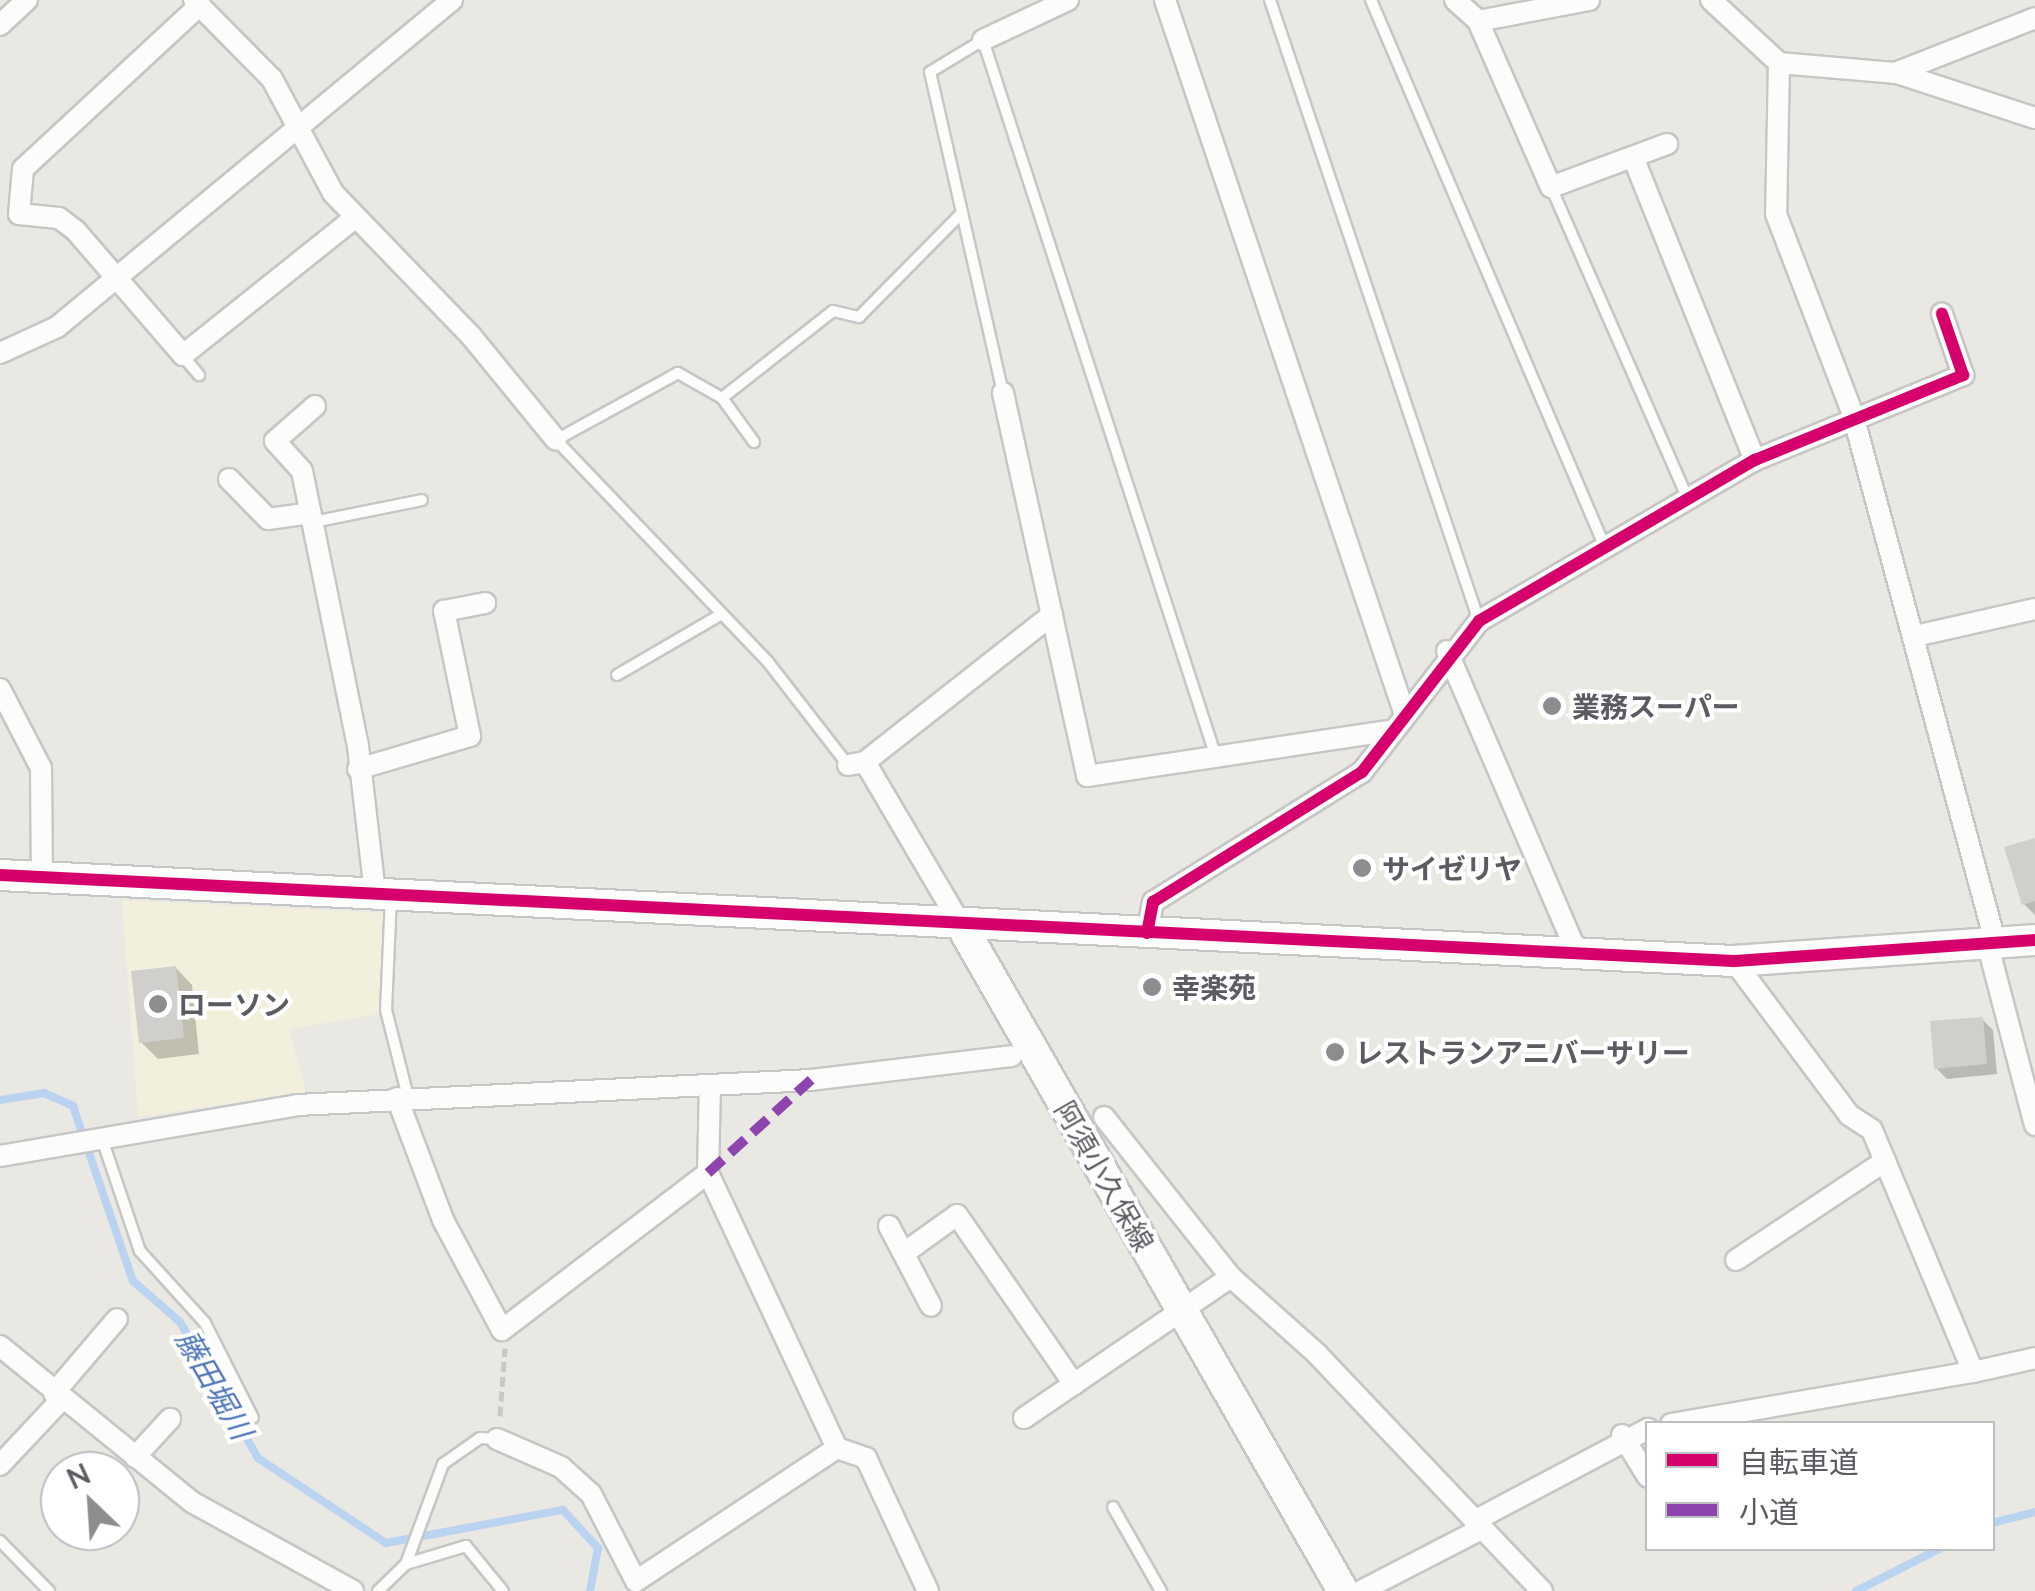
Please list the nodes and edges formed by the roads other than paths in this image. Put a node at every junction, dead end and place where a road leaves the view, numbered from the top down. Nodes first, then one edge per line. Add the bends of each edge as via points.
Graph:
1 (27, 0) edge
2 (1068, 0) edge
3 (1165, 0) edge
4 (1270, 0) edge
5 (1371, 0) edge
6 (1455, 0) edge
7 (1588, 0) edge
8 (1711, 0) edge
9 (446, 2) edge
10 (197, 3) edge
11 (2035, 18) edge
12 (1478, 20) junction
13 (0, 25) edge
14 (983, 40) junction
15 (1779, 63) junction
16 (1894, 73) junction
17 (299, 118) junction
18 (2035, 118) edge
19 (1667, 144) dead end
20 (1633, 157) junction
21 (1551, 187) junction
22 (9, 213) edge
23 (960, 214) junction
24 (356, 217) junction
25 (122, 275) junction
26 (1942, 314) dead end
27 (0, 353) edge
28 (182, 355) junction
29 (199, 374) dead end
30 (1002, 393) joint
31 (722, 398) junction
32 (315, 406) dead end
33 (1853, 415) junction
34 (556, 440) junction
35 (754, 442) dead end
36 (1755, 460) junction
37 (230, 479) dead end
38 (1686, 495) junction
39 (422, 500) dead end
40 (312, 518) junction
41 (1604, 544) junction
42 (485, 604) dead end
43 (2035, 609) edge
44 (722, 614) junction
45 (1052, 614) junction
46 (1479, 621) junction
47 (1915, 636) junction
48 (1448, 651) junction
49 (617, 675) dead end
50 (0, 689) edge
51 (1399, 723) junction
52 (1216, 758) junction
53 (856, 763) junction
54 (358, 770) junction
55 (0, 876) edge
56 (42, 878) junction
57 (383, 895) junction
58 (960, 923) junction
59 (1147, 934) junction
60 (2035, 940) edge
61 (1992, 946) junction
62 (1577, 953) junction
63 (1734, 960) junction
64 (1012, 1056) dead end
65 (710, 1087) junction
66 (403, 1097) junction
67 (1104, 1117) dead end
68 (2035, 1125) edge
69 (91, 1137) junction
70 (0, 1156) edge
71 (1884, 1162) junction
72 (708, 1173) junction
73 (890, 1226) dead end
74 (904, 1253) junction
75 (1736, 1260) dead end
76 (1231, 1278) junction
77 (931, 1306) dead end
78 (1182, 1311) junction
79 (117, 1319) dead end
80 (0, 1346) edge
81 (2035, 1358) edge
82 (1973, 1372) junction
83 (1074, 1384) junction
84 (58, 1396) junction
85 (253, 1418) dead end
86 (1024, 1418) dead end
87 (170, 1419) dead end
88 (1688, 1421) edge
89 (1645, 1430) edge
90 (1622, 1435) junction
91 (497, 1438) joint
92 (836, 1448) junction
93 (127, 1451) edge
94 (140, 1452) edge
95 (140, 1461) edge
96 (0, 1465) edge
97 (1645, 1472) edge
98 (1113, 1507) dead end
99 (1477, 1525) junction
100 (0, 1542) edge
101 (406, 1564) junction
102 (638, 1586) edge
103 (49, 1591) edge
104 (353, 1591) edge
105 (378, 1591) edge
106 (503, 1591) edge
107 (928, 1591) edge
108 (1161, 1591) edge
109 (1343, 1591) edge
110 (1362, 1591) edge
111 (1542, 1591) edge

1 - 13 street
2 - 14 street
3 - 51 street
4 - 46 lane
5 - 41 lane
6 - 12 street
7 - 12 street
8 - 15 street
9 - 17 street
10 - 17 street via 245,44
10 - 22 street via 23,168
11 - 16 street
12 - 21 street
14 - 23 lane via 930,72
14 - 52 lane
15 - 16 street
15 - 33 street via 1776,214
16 - 18 street
17 - 24 street via 333,194
17 - 25 street
19 - 20 street
20 - 21 street
20 - 36 street
21 - 38 lane
22 - 25 street via 60,218
23 - 30 lane
23 - 31 lane via 858,317 833,310
24 - 28 street
24 - 34 street
25 - 27 street via 57,327
25 - 28 street
26 - 33 street via 1963,375
28 - 29 lane
30 - 45 street
31 - 34 lane via 678,373
31 - 35 lane
32 - 40 street via 275,442 302,471
33 - 36 street
33 - 47 street
34 - 44 lane
36 - 38 street
37 - 40 street via 268,519
38 - 41 street
39 - 40 lane
40 - 54 street
41 - 46 street
42 - 54 street via 444,611 470,736
43 - 47 street
44 - 49 lane
44 - 53 lane
45 - 52 street via 1086,776
45 - 53 street
46 - 48 street
47 - 61 street
48 - 51 street
48 - 62 street
50 - 56 street via 41,768
51 - 52 street
51 - 59 street via 1354,779 1152,902
53 - 58 street, 阿須小久保線
54 - 57 street
55 - 56 street
56 - 57 street
57 - 58 street
57 - 66 lane via 386,1010
58 - 59 street
58 - 78 street, 阿須小久保線
59 - 62 street
60 - 61 street
61 - 63 street
61 - 68 street
62 - 63 street
63 - 71 street via 1825,1085 1872,1130
64 - 65 street
65 - 66 street
65 - 72 street
66 - 69 street
66 - 72 street via 443,1220 502,1330
67 - 76 street
69 - 70 street
69 - 85 lane via 140,1252 205,1323
71 - 75 street
71 - 82 street
72 - 92 street
73 - 74 street
74 - 77 street
74 - 83 street via 957,1215
76 - 78 street
76 - 99 street via 1318,1354
78 - 83 street
78 - 109 street, 阿須小久保線
79 - 84 street
80 - 84 street
81 - 82 street
82 - 88 street
83 - 86 street
84 - 93 street
84 - 96 street
87 - 94 street
89 - 90 street
90 - 97 street
90 - 99 street
91 - 101 lane via 480,1438 443,1464
91 - 102 street via 561,1466 591,1494
92 - 102 street
92 - 107 street via 866,1458
95 - 104 street via 192,1502
98 - 108 lane
99 - 110 street
99 - 111 street
100 - 103 lane
101 - 105 lane
101 - 106 lane via 466,1546

